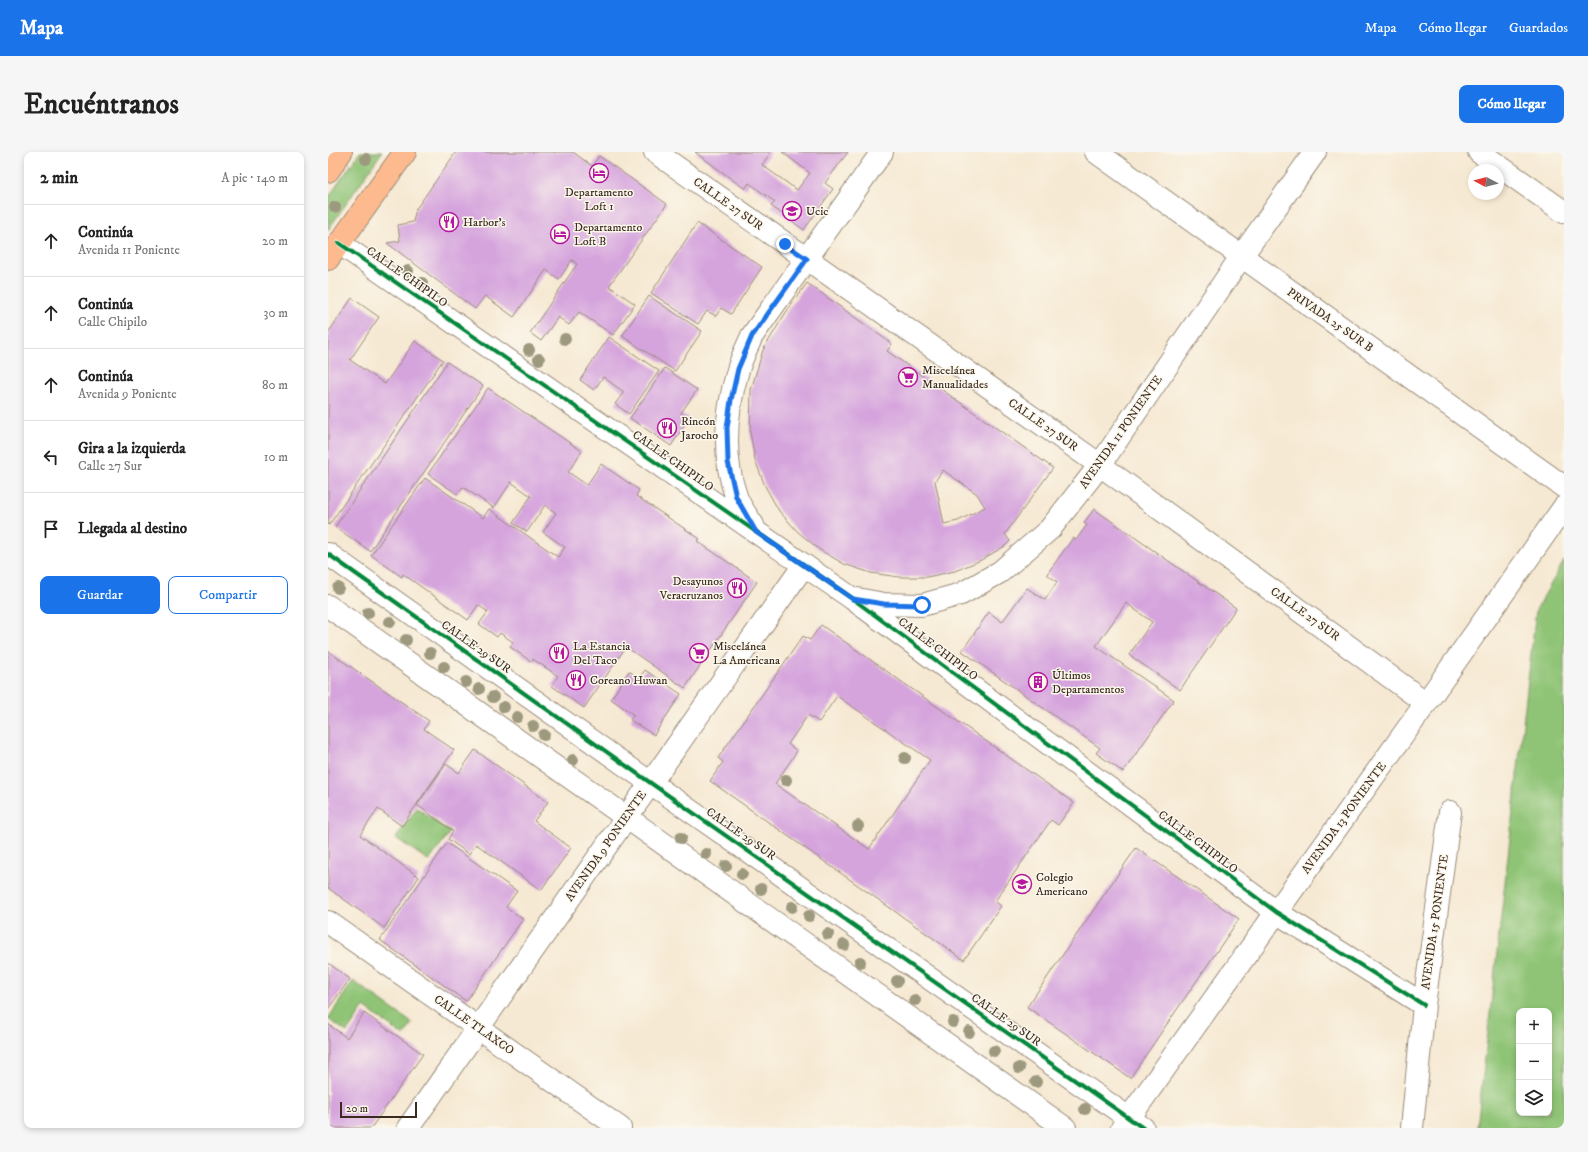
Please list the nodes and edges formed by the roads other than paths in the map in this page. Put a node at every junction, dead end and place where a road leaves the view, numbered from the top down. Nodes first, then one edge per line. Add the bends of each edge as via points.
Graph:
1 (341, 152) edge
2 (405, 152) edge
3 (655, 152) edge
4 (882, 152) edge
5 (1096, 152) edge
6 (1315, 152) edge
7 (1479, 152) edge
8 (328, 171) edge
9 (1564, 212) edge
10 (334, 251) edge
11 (1241, 257) junction
12 (807, 259) junction
13 (1100, 465) junction
14 (1564, 487) edge
15 (1564, 507) edge
16 (756, 532) junction
17 (328, 554) edge
18 (804, 565) junction
19 (853, 599) junction
20 (328, 606) edge
21 (1426, 703) junction
22 (650, 782) junction
23 (1450, 812) dead end
24 (626, 818) junction
25 (1276, 912) junction
26 (328, 922) edge
27 (1424, 1005) junction
28 (478, 1028) junction
29 (1131, 1125) edge
30 (408, 1128) edge
31 (620, 1128) edge
32 (1065, 1128) edge
33 (1412, 1128) edge

1 - 8 main road
2 - 10 main road
3 - 12 street, CALLE 27 SUR
4 - 12 street
5 - 11 street, PRIVADA 25 SUR B
6 - 11 street, AVENIDA 11 PONIENTE
7 - 9 street
10 - 16 street, CALLE CHIPILO
11 - 13 street, AVENIDA 11 PONIENTE
11 - 14 street, PRIVADA 25 SUR B
12 - 13 street, CALLE 27 SUR
12 - 16 street via 752,336 738,369 731,400 727,428 728,462 736,497
13 - 19 street, AVENIDA 11 PONIENTE via 1050,529 1000,572 962,594 922,605 884,604
13 - 21 street, CALLE 27 SUR
15 - 21 street, AVENIDA 13 PONIENTE
16 - 18 street, CALLE CHIPILO
17 - 22 street, CALLE 29 SUR
18 - 19 street, CALLE CHIPILO
18 - 22 street, AVENIDA 9 PONIENTE
19 - 25 street, CALLE CHIPILO
20 - 24 street
21 - 25 street, AVENIDA 13 PONIENTE
22 - 24 street, AVENIDA 9 PONIENTE
22 - 29 street, CALLE 29 SUR
23 - 27 street, AVENIDA 15 PONIENTE
24 - 28 street, AVENIDA 9 PONIENTE
24 - 32 street
25 - 27 street, CALLE CHIPILO
25 - 29 street, AVENIDA 13 PONIENTE
26 - 28 street, CALLE TLAXCO
27 - 33 street, AVENIDA 15 PONIENTE
28 - 30 street, AVENIDA 9 PONIENTE
28 - 31 street, CALLE TLAXCO

